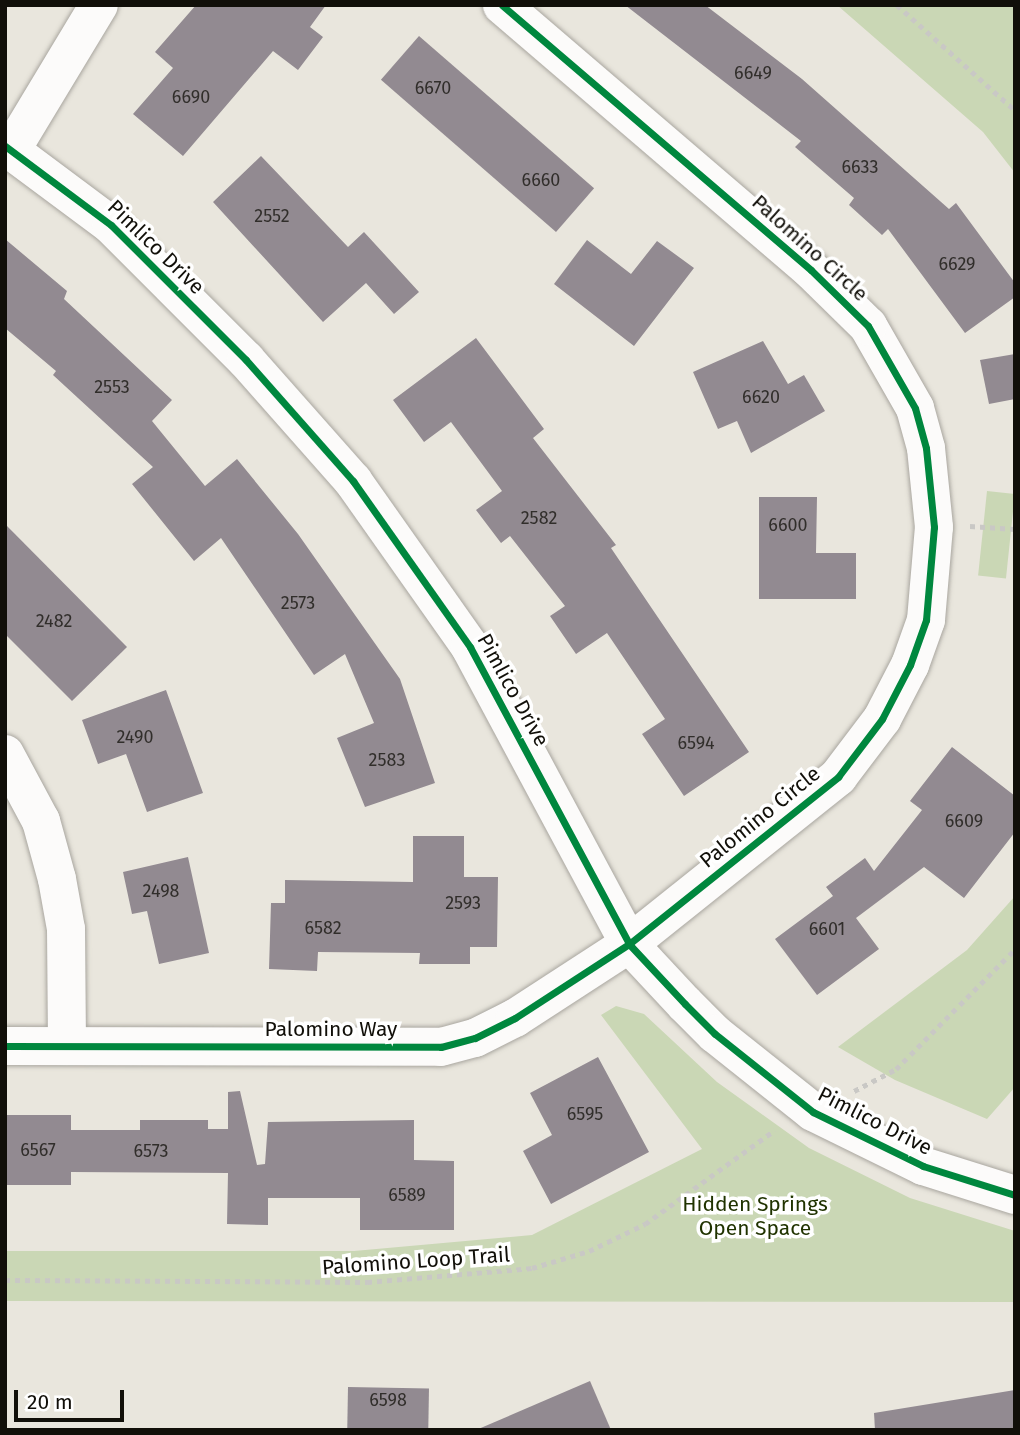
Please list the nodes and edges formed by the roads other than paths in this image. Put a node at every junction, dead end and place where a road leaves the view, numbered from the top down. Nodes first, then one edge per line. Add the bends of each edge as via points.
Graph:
1 (99, 5) edge
2 (502, 5) edge
3 (9, 148) edge
4 (5, 754) edge
5 (629, 944) junction
6 (5, 1046) edge
7 (67, 1046) junction
8 (1015, 1195) edge

1 - 3 street
2 - 5 street, Palomino Circle via 811,270 869,326 915,408 926,448 934,527 926,620 910,665 882,719 838,777
3 - 5 street, Pimlico Drive via 111,225 254,369 353,481 470,647
4 - 7 street via 41,821 57,879 66,929
5 - 7 street, Palomino Way via 514,1018 475,1038 441,1047
5 - 8 street, Pimlico Drive via 715,1034 813,1112 923,1166
6 - 7 street, Palomino Way

